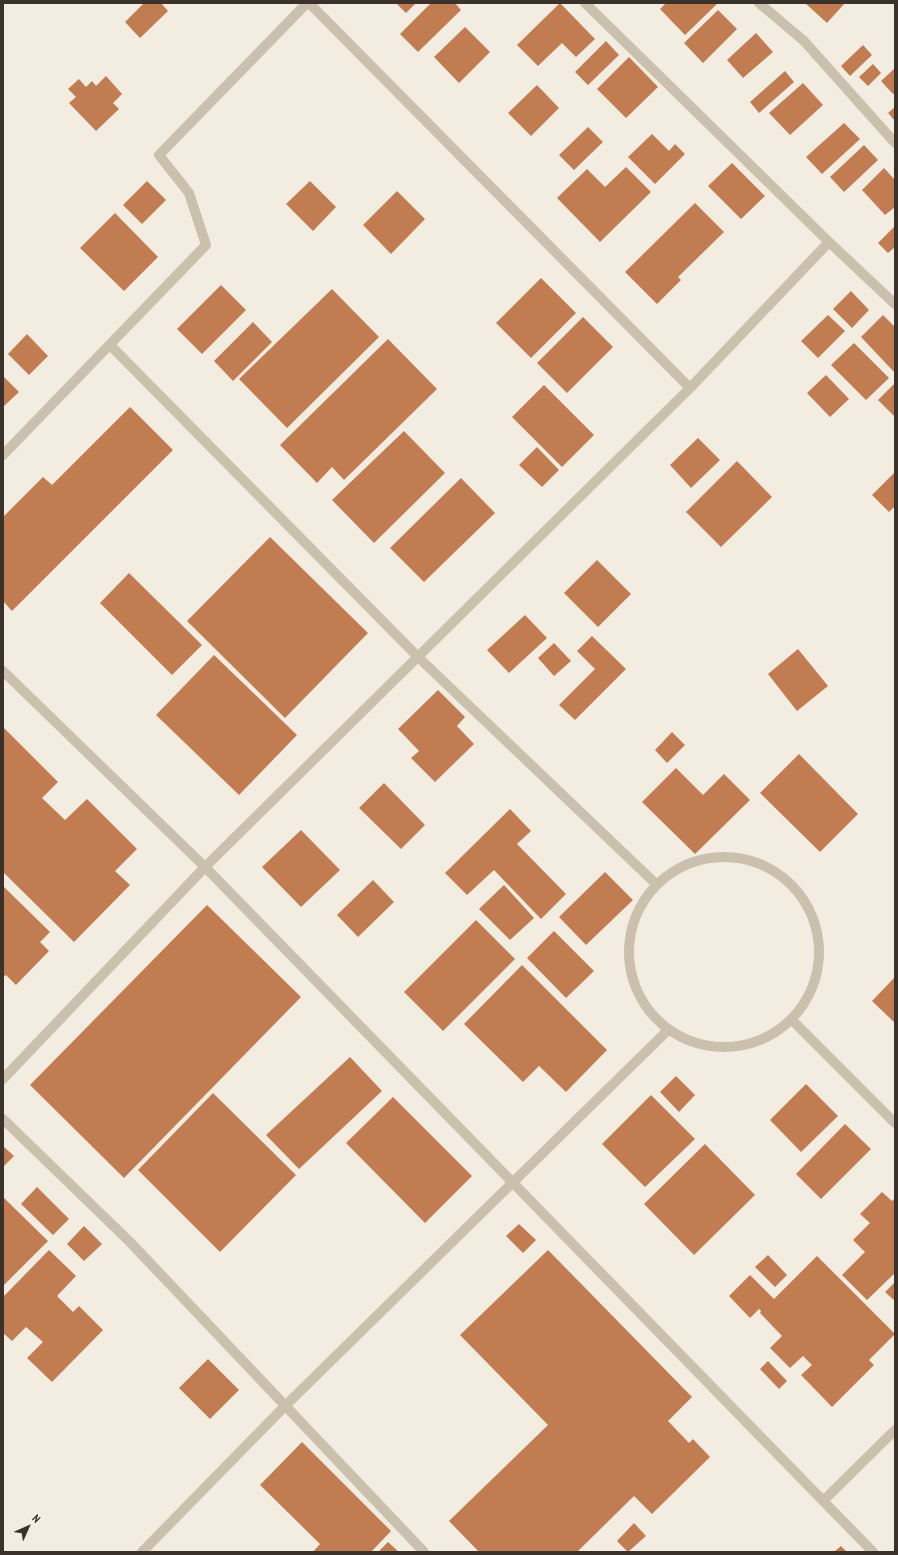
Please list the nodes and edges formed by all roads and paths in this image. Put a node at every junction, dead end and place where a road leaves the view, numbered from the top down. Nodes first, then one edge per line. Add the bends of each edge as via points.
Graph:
1 (308, 3) edge
2 (585, 3) edge
3 (759, 3) edge
4 (895, 143) edge
5 (829, 242) junction
6 (895, 304) edge
7 (110, 345) junction
8 (690, 388) junction
9 (3, 455) edge
10 (418, 657) junction
11 (3, 671) edge
12 (205, 867) junction
13 (655, 883) junction
14 (793, 1021) junction
15 (667, 1031) junction
16 (3, 1079) edge
17 (3, 1119) edge
18 (895, 1123) edge
19 (513, 1183) junction
20 (285, 1406) junction
21 (895, 1430) edge
22 (823, 1501) junction
23 (142, 1552) edge
24 (424, 1552) edge
25 (873, 1552) edge

1 - 7 street via 159,155 188,193 206,245
1 - 8 street
2 - 5 street
3 - 4 street via 804,41
5 - 6 street
5 - 8 street
7 - 9 street
7 - 10 street
8 - 10 street
10 - 12 street
10 - 13 street
11 - 12 street
12 - 16 street
12 - 19 street
13 - 14 street via 699,858 749,858 792,884 818,927 818,978
13 - 15 street via 629,932 633,988
14 - 15 street via 732,1049
14 - 18 street
15 - 19 street
17 - 20 street via 130,1242
19 - 20 street
19 - 22 street
20 - 23 street
20 - 24 street
21 - 22 street
22 - 25 street

